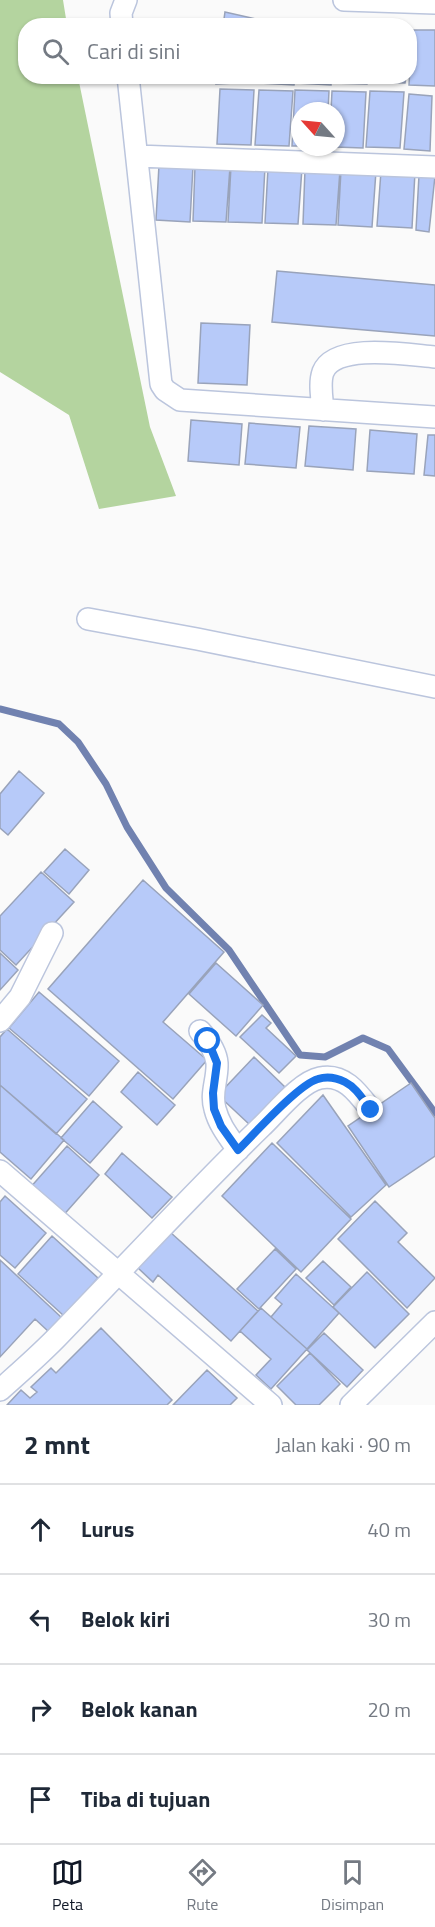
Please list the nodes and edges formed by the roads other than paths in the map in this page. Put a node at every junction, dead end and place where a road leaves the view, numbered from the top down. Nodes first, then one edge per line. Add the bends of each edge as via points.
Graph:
1 (126, 0) edge
2 (344, 0) edge
3 (435, 3) edge
4 (122, 18) edge
5 (129, 84) edge
6 (136, 156) junction
7 (435, 167) edge
8 (435, 357) edge
9 (323, 410) junction
10 (435, 417) edge
11 (88, 619) dead end
12 (435, 687) edge
13 (52, 933) dead end
14 (0, 1021) edge
15 (200, 1030) dead end
16 (371, 1110) dead end
17 (238, 1150) junction
18 (0, 1171) edge
19 (119, 1273) junction
20 (435, 1322) edge
21 (0, 1390) edge
22 (271, 1405) edge
23 (351, 1405) edge

1 - 4 street
2 - 3 street
5 - 6 street
6 - 7 street
6 - 9 street via 161,384 165,390 180,400
8 - 9 street via 357,352 333,359 323,371
9 - 10 street
11 - 12 street
13 - 14 street via 20,997
15 - 17 street via 217,1063 214,1109
16 - 17 street via 348,1083 320,1078 299,1090
17 - 19 street
18 - 19 street
19 - 21 street
19 - 22 street
20 - 23 street

